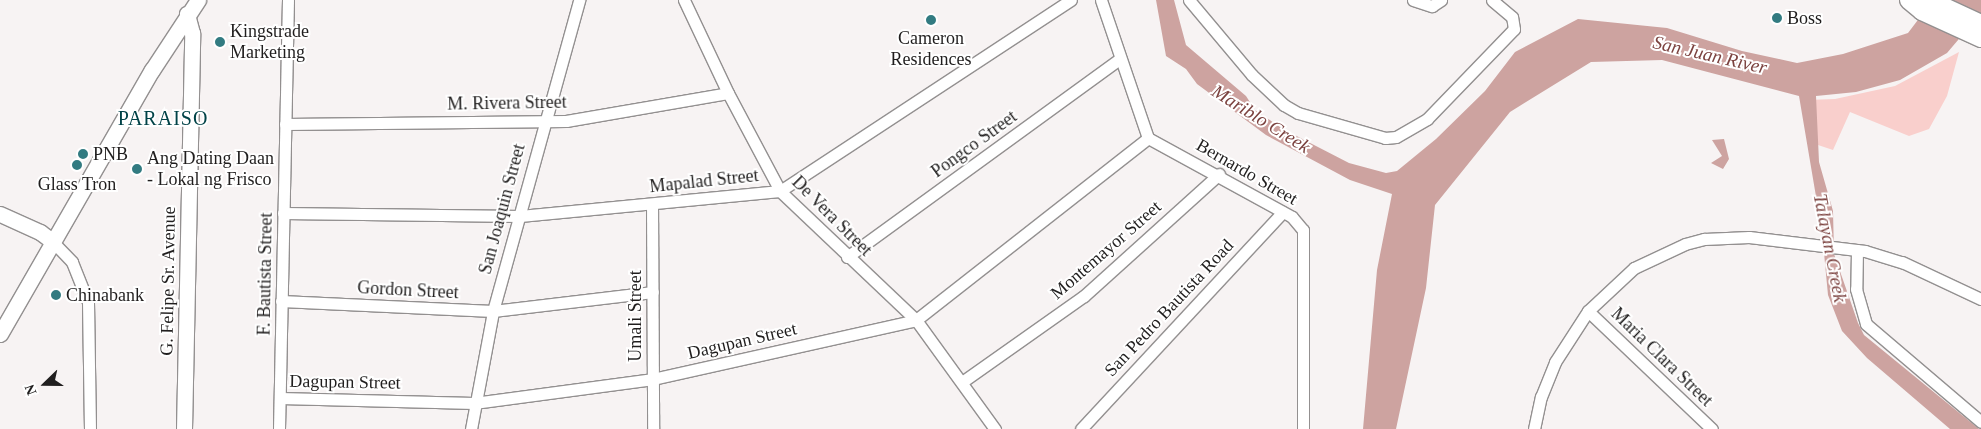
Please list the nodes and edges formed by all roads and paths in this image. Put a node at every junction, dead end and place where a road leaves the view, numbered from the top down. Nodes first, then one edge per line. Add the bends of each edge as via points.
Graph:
1 (198, 0) edge
2 (288, 0) edge
3 (579, 0) edge
4 (684, 0) edge
5 (1071, 0) edge
6 (1101, 0) edge
7 (1189, 0) edge
8 (1413, 0) edge
9 (1441, 0) edge
10 (1492, 0) edge
11 (1920, 4) edge
12 (187, 14) junction
13 (1980, 33) edge
14 (1120, 59) junction
15 (728, 92) junction
16 (544, 121) junction
17 (285, 124) junction
18 (1148, 138) junction
19 (1219, 174) junction
20 (780, 191) junction
21 (652, 204) junction
22 (1283, 212) junction
23 (283, 213) junction
24 (0, 214) edge
25 (520, 216) junction
26 (52, 242) junction
27 (1857, 250) junction
28 (847, 257) junction
29 (652, 292) junction
30 (1981, 299) edge
31 (281, 301) junction
32 (492, 311) junction
33 (1588, 311) junction
34 (916, 320) junction
35 (0, 334) edge
36 (653, 379) junction
37 (962, 382) junction
38 (280, 398) junction
39 (474, 403) junction
40 (1981, 422) edge
41 (90, 429) edge
42 (184, 429) edge
43 (279, 429) edge
44 (471, 429) edge
45 (654, 429) edge
46 (995, 429) edge
47 (1080, 429) edge
48 (1303, 429) edge
49 (1534, 429) edge
50 (1712, 429) edge

1 - 12 street
2 - 17 street, F. Bautista Street
3 - 16 street, San Joaquin Street
4 - 15 street, De Vera Street
5 - 20 street, Mapalad Street
6 - 14 street
7 - 10 street via 1252,76 1284,105 1298,113 1385,138 1396,137 1427,119 1514,29 1512,17
8 - 9 street via 1432,6
11 - 13 main road
12 - 26 street
12 - 42 street, G. Felipe Sr. Avenue via 192,33
14 - 18 street
14 - 28 street, Pongco Street
15 - 16 street, M. Rivera Street via 566,121
15 - 20 street, De Vera Street
16 - 17 street, M. Rivera Street
16 - 25 street, San Joaquin Street
17 - 23 street, F. Bautista Street
18 - 19 street, Bernardo Street
18 - 34 street, Dagupan Street
19 - 22 street, Bernardo Street
19 - 37 street, Montemayor Street via 1084,296
20 - 21 street, Mapalad Street
20 - 28 street, De Vera Street
21 - 25 street, Mapalad Street
21 - 29 street, Umali Street
22 - 47 street, San Pedro Bautista Road
22 - 48 street, Bernardo Street via 1298,222 1303,230
23 - 25 street, Mapalad Street
23 - 31 street, F. Bautista Street
24 - 26 street via 40,232
25 - 32 street, San Joaquin Street
26 - 35 street
26 - 41 street via 72,262 88,302
27 - 30 street via 1902,262
27 - 33 street via 1749,236 1704,239 1663,252 1634,268
27 - 40 street via 1856,289 1866,324
28 - 34 street, De Vera Street
29 - 32 street, Gordon Street
29 - 36 street, Umali Street
31 - 32 street, Gordon Street
31 - 38 street, F. Bautista Street
32 - 39 street, San Joaquin Street
33 - 49 street via 1555,362
33 - 50 street, Maria Clara Street
34 - 36 street, Dagupan Street
34 - 37 street, De Vera Street
36 - 39 street, Dagupan Street
36 - 45 street, Umali Street
37 - 46 street, De Vera Street
38 - 39 street, Dagupan Street
38 - 43 street, F. Bautista Street
39 - 44 street, San Joaquin Street

